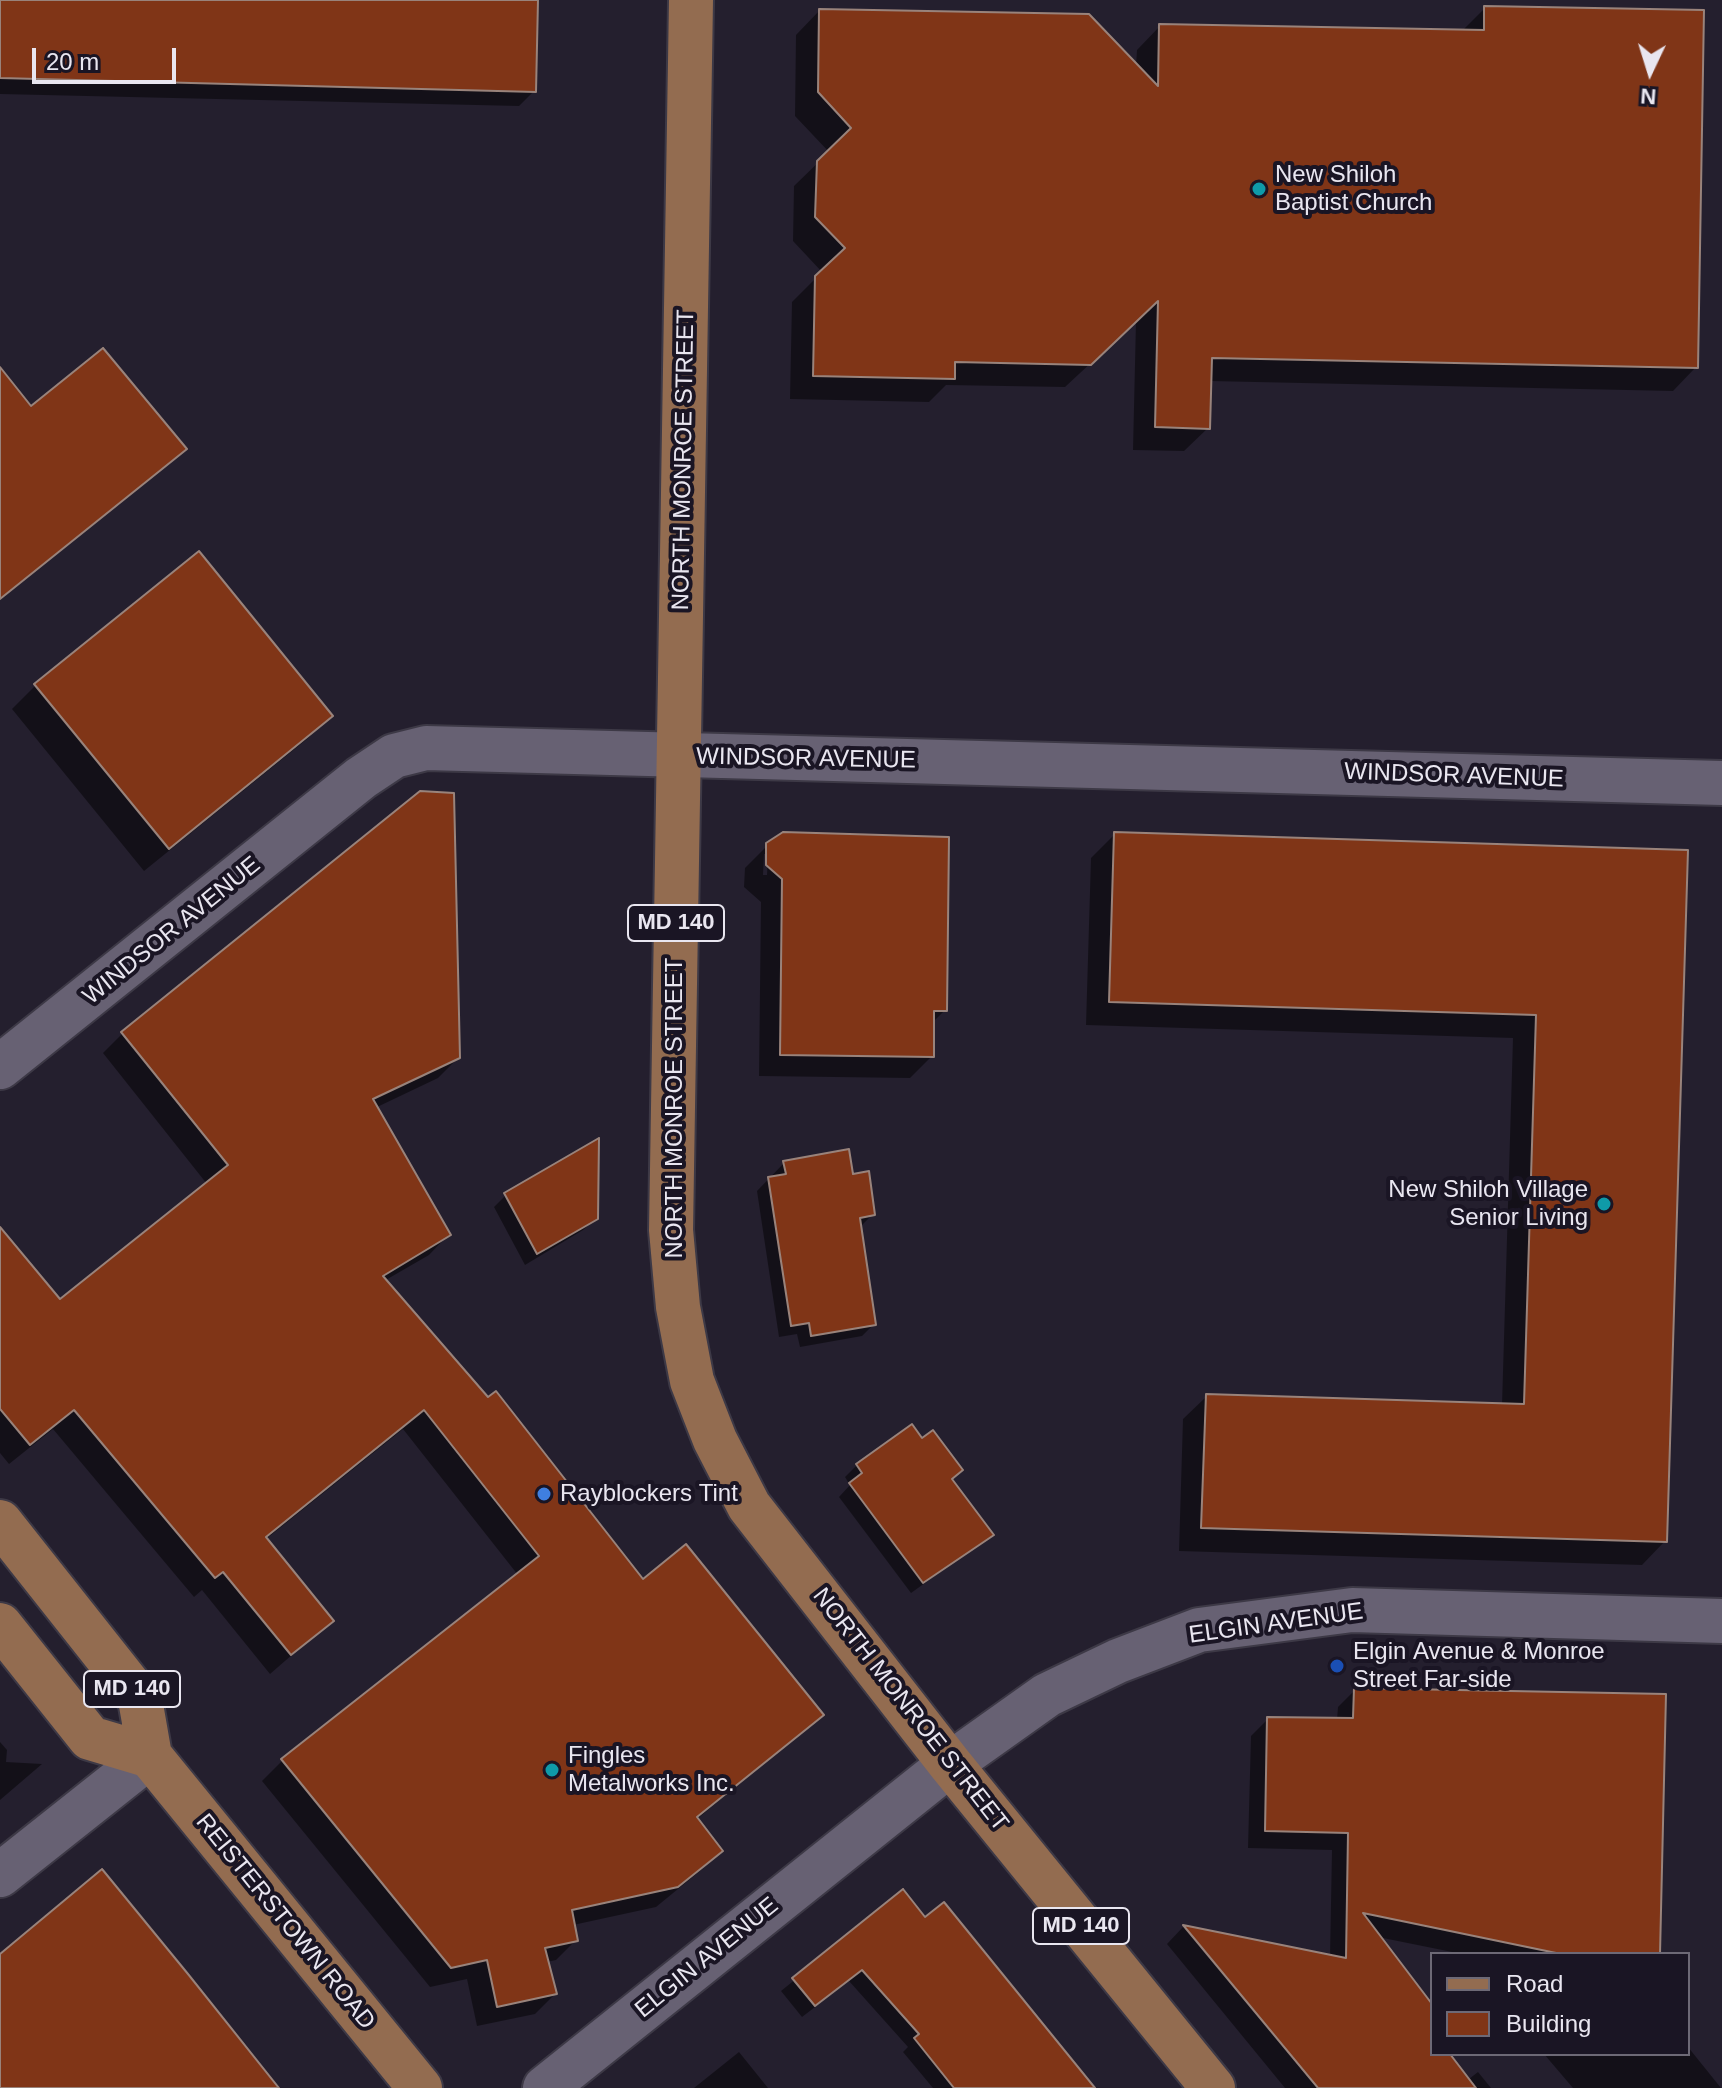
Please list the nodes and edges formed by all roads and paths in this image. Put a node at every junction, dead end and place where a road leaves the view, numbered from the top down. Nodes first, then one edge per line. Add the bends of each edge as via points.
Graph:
1 (691, 0) edge
2 (679, 756) junction
3 (1722, 783) edge
4 (0, 1067) edge
5 (0, 1522) edge
6 (1722, 1621) edge
7 (0, 1625) edge
8 (150, 1756) junction
9 (950, 1764) junction
10 (0, 1875) edge
11 (407, 2072) edge
12 (545, 2088) edge
13 (1213, 2088) edge

1 - 2 main road, NORTH MONROE STREET / MD 140
2 - 3 street, WINDSOR AVENUE
2 - 4 street, WINDSOR AVENUE via 426,748 394,756
2 - 9 main road, NORTH MONROE STREET / MD 140 via 671,1230 692,1381 749,1506
5 - 8 main road, REISTERSTOWN ROAD / MD 140 via 140,1699
6 - 9 street, ELGIN AVENUE via 1352,1610 1199,1630 1047,1695
7 - 8 main road via 90,1738
8 - 10 street
8 - 11 main road, REISTERSTOWN ROAD
9 - 12 street, ELGIN AVENUE
9 - 13 main road, NORTH MONROE STREET / MD 140

